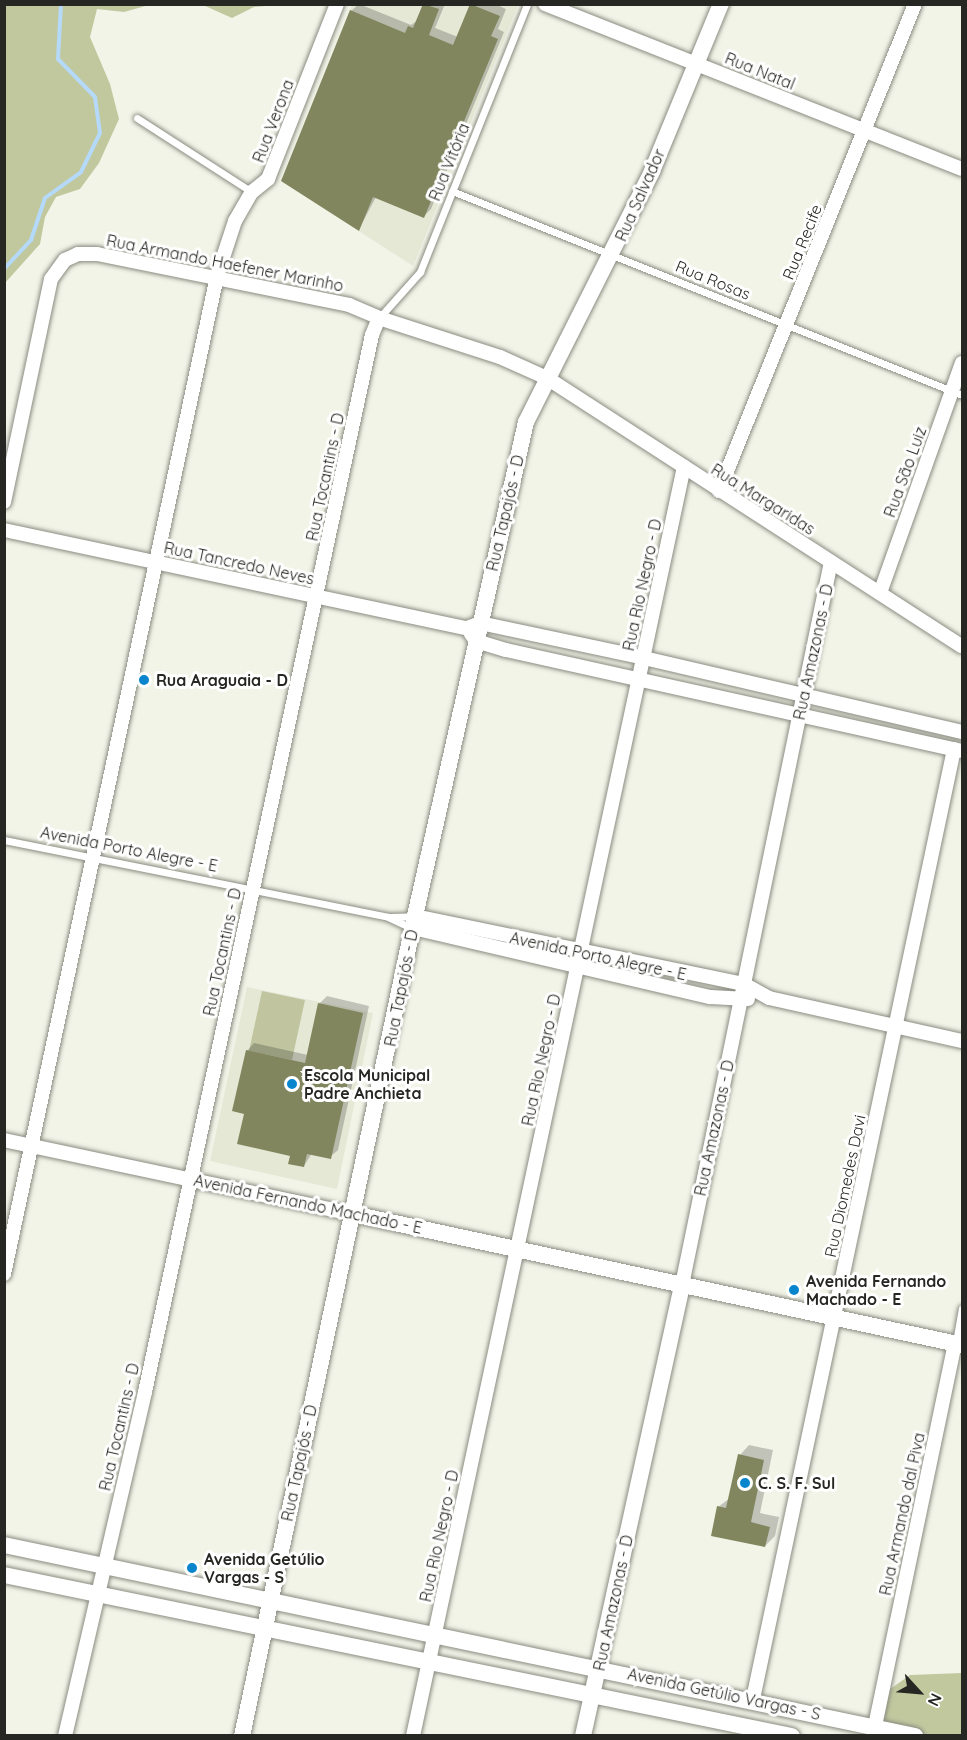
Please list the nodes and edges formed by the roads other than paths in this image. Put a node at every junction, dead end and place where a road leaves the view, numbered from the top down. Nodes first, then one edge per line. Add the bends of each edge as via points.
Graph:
1 (337, 4) edge
2 (527, 4) edge
3 (545, 4) edge
4 (721, 4) edge
5 (915, 4) edge
6 (697, 63) junction
7 (137, 118) dead end
8 (865, 130) junction
9 (963, 169) edge
10 (452, 191) junction
11 (252, 192) junction
12 (613, 254) junction
13 (217, 276) junction
14 (379, 318) junction
15 (787, 324) junction
16 (963, 363) edge
17 (547, 378) junction
18 (957, 393) edge
19 (684, 467) junction
20 (720, 491) junction
21 (4, 502) edge
22 (4, 530) edge
23 (831, 561) junction
24 (156, 562) junction
25 (880, 593) junction
26 (317, 597) junction
27 (474, 631) junction
28 (963, 646) edge
29 (644, 658) junction
30 (639, 679) junction
31 (804, 693) junction
32 (800, 714) junction
33 (963, 732) edge
34 (958, 750) edge
35 (4, 840) edge
36 (93, 858) junction
37 (252, 891) junction
38 (388, 917) junction
39 (414, 922) junction
40 (582, 948) junction
41 (578, 969) junction
42 (744, 984) junction
43 (769, 998) junction
44 (740, 1000) junction
45 (895, 1027) junction
46 (963, 1041) edge
47 (4, 1140) edge
48 (32, 1146) junction
49 (190, 1178) junction
50 (353, 1214) junction
51 (516, 1250) junction
52 (4, 1274) edge
53 (682, 1285) junction
54 (963, 1309) edge
55 (834, 1317) junction
56 (959, 1344) edge
57 (4, 1545) edge
58 (103, 1567) junction
59 (4, 1575) edge
60 (97, 1593) junction
61 (271, 1602) junction
62 (264, 1627) junction
63 (436, 1633) junction
64 (430, 1660) junction
65 (598, 1669) junction
66 (593, 1693) junction
67 (753, 1699) junction
68 (875, 1726) junction
69 (65, 1736) edge
70 (242, 1736) edge
71 (413, 1736) edge
72 (584, 1736) edge
73 (792, 1736) edge
74 (915, 1736) edge

1 - 11 street, Rua Verona via 268,178
2 - 10 lane, Rua Vitória
3 - 6 street, Rua Natal
4 - 6 street, Rua Salvador
5 - 8 street, Rua Recife
6 - 8 street, Rua Natal
6 - 12 street, Rua Salvador
7 - 11 lane
8 - 9 street, Rua Natal
8 - 15 street, Rua Recife
10 - 12 lane, Rua Rosas
10 - 14 lane, Rua Vitória via 420,272
11 - 13 street, Rua Verona via 235,221
12 - 15 lane, Rua Rosas
12 - 17 street, Rua Salvador
13 - 14 street, Rua Armando Haefener Marinho via 349,305
13 - 21 street, Rua Armando Haefener Marinho via 97,254 78,254 64,260 51,279
13 - 24 street
14 - 17 street, Rua Armando Haefener Marinho via 449,339
14 - 26 street, Rua Tocantins - D
15 - 18 lane, Rua Rosas
15 - 20 street, Rua Recife
16 - 18 street, Rua São Luiz
17 - 19 street, Rua Margaridas
17 - 27 street, Rua Tapajós - D via 526,422
18 - 25 street, Rua São Luiz
19 - 20 street, Rua Margaridas
19 - 29 street, Rua Rio Negro - D
20 - 23 street, Rua Margaridas
22 - 24 street, Rua Tancredo Neves
23 - 25 street, Rua Margaridas
23 - 31 street, Rua Amazonas - D
24 - 26 street, Rua Tancredo Neves
24 - 36 street
25 - 28 street, Rua Margaridas
26 - 27 street, Rua Tancredo Neves
26 - 37 street, Rua Tocantins - D
27 - 29 street, Rua Tancredo Neves
27 - 30 street, Rua Tancredo Neves
27 - 39 street, Rua Tapajós - D
29 - 30 street, Rua Rio Negro - D
29 - 31 street, Rua Tancredo Neves
30 - 32 street, Rua Tancredo Neves
30 - 40 street, Rua Rio Negro - D
31 - 32 street, Rua Amazonas - D
31 - 33 street, Rua Tancredo Neves
32 - 34 street, Rua Tancredo Neves
32 - 42 street, Rua Amazonas - D
34 - 45 street, Rua Diomedes Davi
35 - 36 lane, Avenida Porto Alegre - E
36 - 37 lane, Avenida Porto Alegre - E
36 - 48 street
37 - 38 lane, Avenida Porto Alegre - E
37 - 49 street, Rua Tocantins - D
38 - 39 lane, Avenida Porto Alegre - E
38 - 39 lane, Avenida Porto Alegre - E
39 - 40 street, Avenida Porto Alegre - E
39 - 41 street, Avenida Porto Alegre - E
39 - 50 street, Rua Tapajós - D
40 - 41 street, Rua Rio Negro - D
40 - 42 street, Avenida Porto Alegre - E
41 - 44 street, Avenida Porto Alegre - E
41 - 51 street, Rua Rio Negro - D
42 - 43 street, Avenida Porto Alegre - E
42 - 44 street, Rua Amazonas - D
43 - 44 street, Avenida Porto Alegre - E
43 - 45 street, Avenida Porto Alegre - E
44 - 53 street, Rua Amazonas - D
45 - 46 street, Avenida Porto Alegre - E
45 - 55 street, Rua Diomedes Davi
47 - 48 street, Avenida Fernando Machado - E
48 - 49 street, Avenida Fernando Machado - E
48 - 52 street
49 - 50 street, Avenida Fernando Machado - E
49 - 58 street, Rua Tocantins - D
50 - 51 street, Avenida Fernando Machado - E
50 - 61 street, Rua Tapajós - D
51 - 53 street, Avenida Fernando Machado - E
51 - 63 street, Rua Rio Negro - D
53 - 55 street, Avenida Fernando Machado - E
53 - 65 street, Rua Amazonas - D
54 - 56 lane, Rua Armando dal Piva
55 - 56 street, Avenida Fernando Machado - E
55 - 67 street, Rua Diomedes Davi
56 - 68 street, Rua Armando dal Piva
57 - 58 street, Avenida Getúlio Vargas - S
58 - 60 street, Rua Tocantins - D
58 - 61 street, Avenida Getúlio Vargas - S
59 - 60 street, Avenida Getúlio Vargas - S
60 - 62 street, Avenida Getúlio Vargas - S
60 - 69 street, Rua Tocantins - D
61 - 62 street, Rua Tapajós - D
61 - 63 street, Avenida Getúlio Vargas - S
62 - 64 street, Avenida Getúlio Vargas - S
62 - 70 street, Rua Tapajós - D
63 - 64 street, Rua Rio Negro - D
63 - 65 street, Avenida Getúlio Vargas - S
64 - 66 street, Avenida Getúlio Vargas - S
64 - 71 street, Rua Rio Negro - D
65 - 66 street, Rua Amazonas - D
65 - 67 street, Avenida Getúlio Vargas - S
66 - 72 street, Rua Amazonas - D
66 - 73 street, Avenida Getúlio Vargas - S
67 - 68 street, Avenida Getúlio Vargas - S
68 - 74 street, Avenida Getúlio Vargas - S

